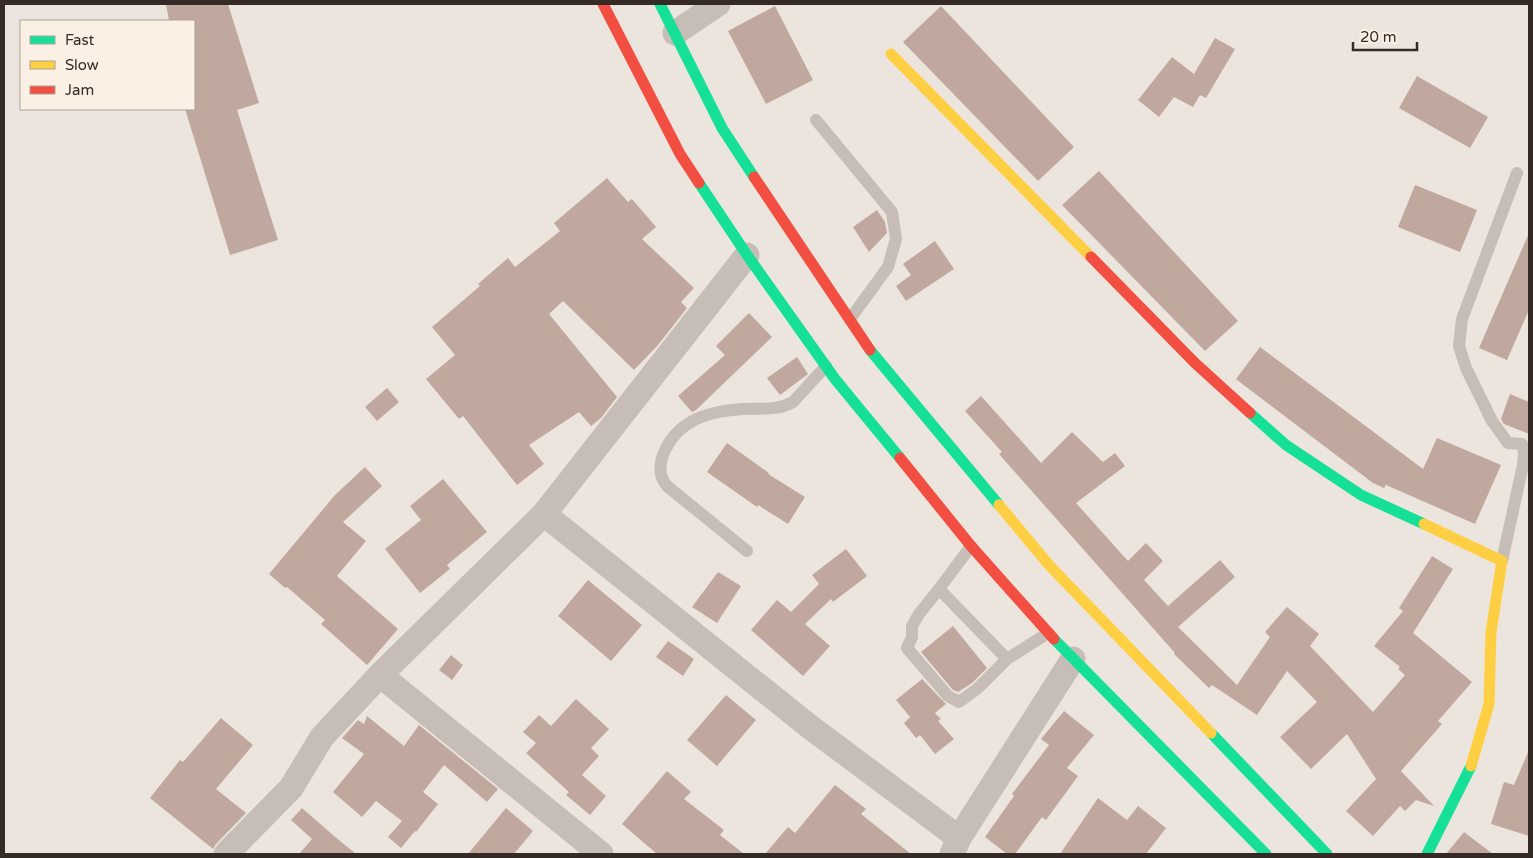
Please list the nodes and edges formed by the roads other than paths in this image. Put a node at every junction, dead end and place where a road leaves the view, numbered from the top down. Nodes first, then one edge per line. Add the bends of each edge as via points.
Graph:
1 (603, 4) edge
2 (660, 4) edge
3 (718, 4) edge
4 (676, 33) junction
5 (891, 54) dead end
6 (816, 120) dead end
7 (1518, 173) dead end
8 (747, 255) junction
9 (850, 319) junction
10 (826, 366) junction
11 (1527, 453) edge
12 (544, 514) junction
13 (971, 546) junction
14 (747, 551) dead end
15 (1502, 561) junction
16 (940, 589) junction
17 (1048, 633) junction
18 (1007, 658) junction
19 (1073, 659) junction
20 (380, 675) junction
21 (955, 846) edge
22 (226, 854) edge
23 (601, 854) edge
24 (1266, 854) edge
25 (1327, 854) edge
26 (1427, 854) edge

1 - 8 main road via 680,154
2 - 4 main road
3 - 4 street
4 - 9 main road via 722,128
5 - 15 main road via 1195,363 1286,445 1361,495
6 - 9 lane via 892,212 896,239 888,267
7 - 11 lane via 1462,319 1460,346 1466,368 1492,421 1508,443 1522,444
8 - 10 main road
8 - 12 street
9 - 25 main road via 1048,565
10 - 13 main road
10 - 14 lane via 793,402 764,410 731,410 691,421 676,433 663,455 660,475 667,486
11 - 15 lane
12 - 20 street
12 - 21 street
13 - 16 lane
13 - 17 main road
15 - 26 main road via 1491,632 1489,704 1470,769
16 - 18 lane
16 - 18 lane via 912,626 907,648 948,696 960,702
17 - 18 lane
17 - 19 main road
19 - 21 street
19 - 24 main road
20 - 22 street via 322,737 291,788
20 - 23 street

